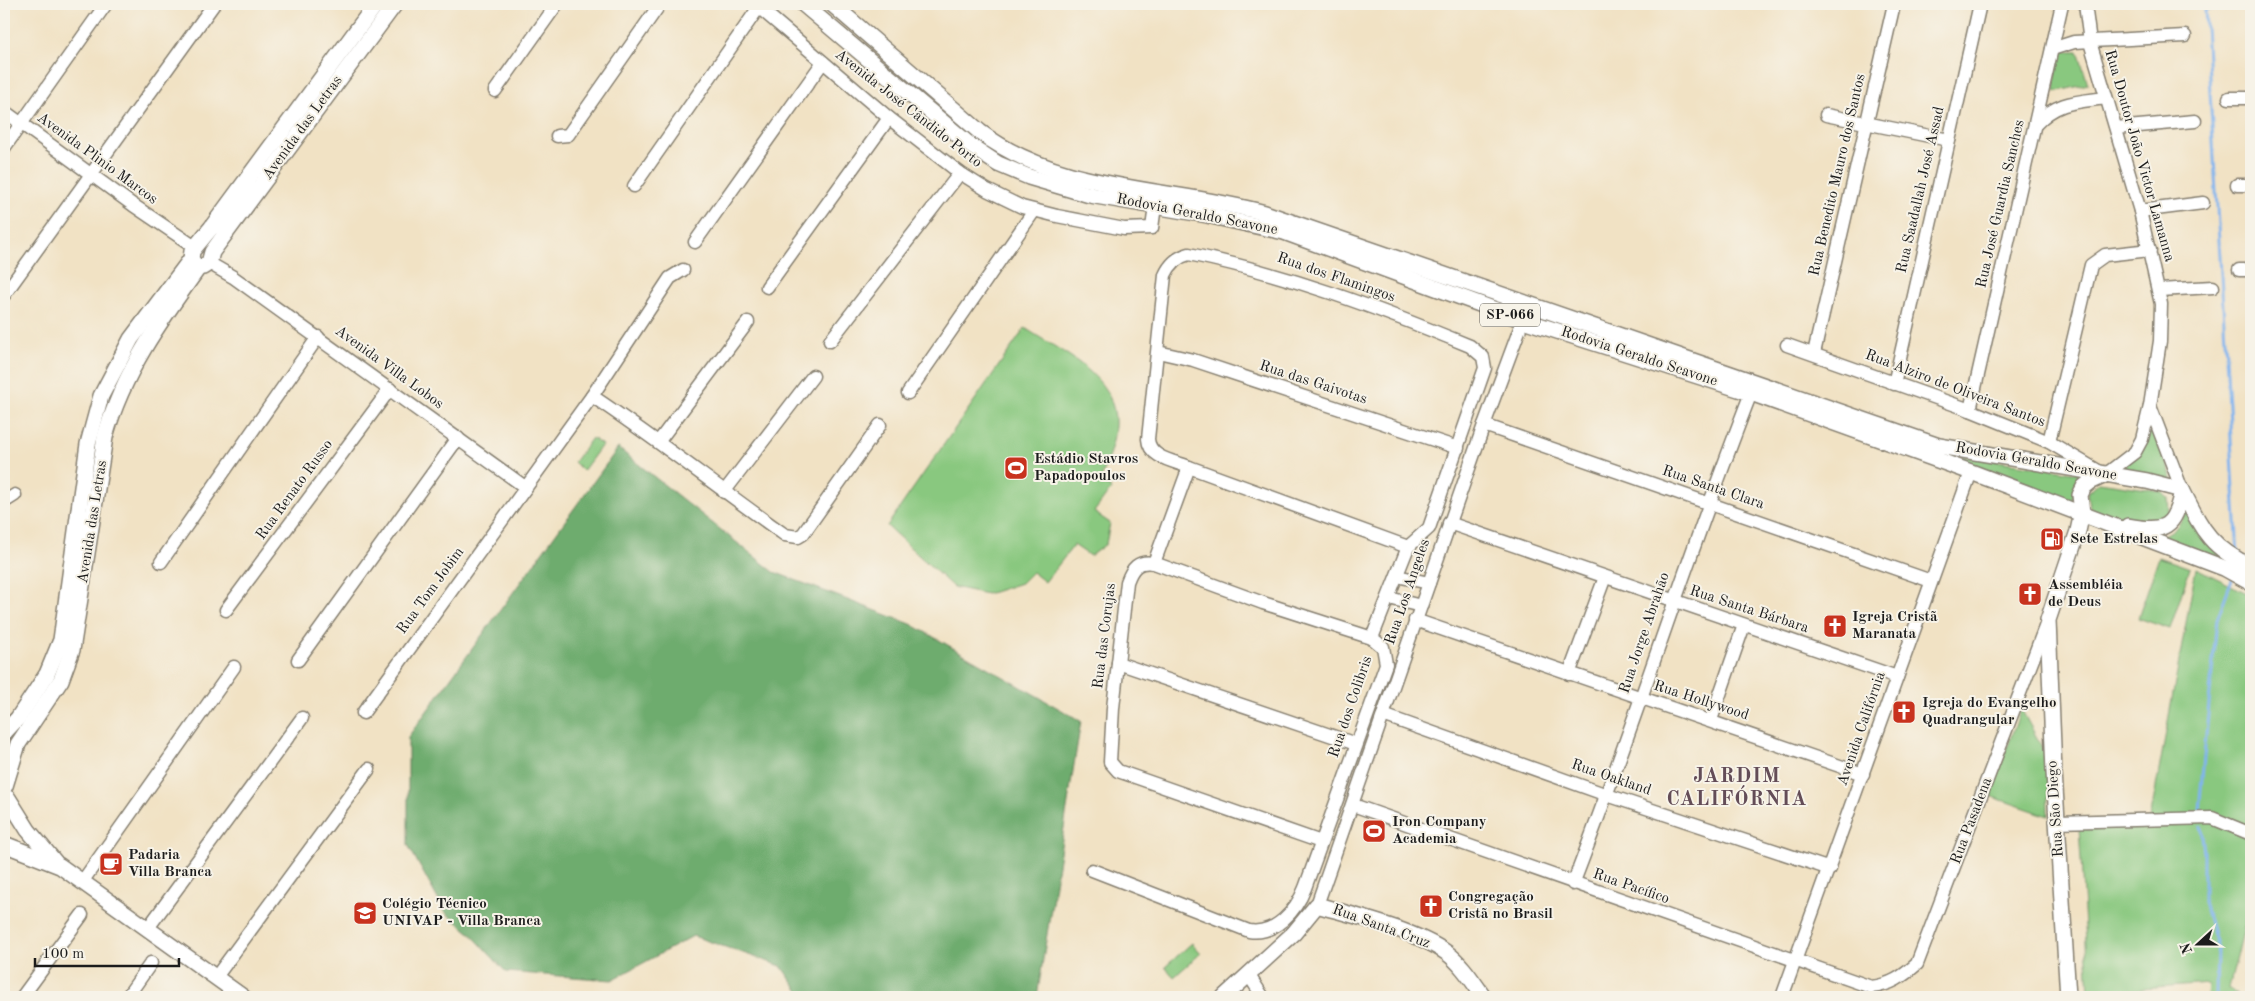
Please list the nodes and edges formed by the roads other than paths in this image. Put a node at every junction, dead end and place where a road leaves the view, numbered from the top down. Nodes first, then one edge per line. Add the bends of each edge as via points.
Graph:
1 (106, 4) edge
2 (214, 4) edge
3 (376, 4) edge
4 (395, 4) edge
5 (557, 4) edge
6 (660, 4) edge
7 (803, 4) edge
8 (832, 4) edge
9 (1894, 4) edge
10 (1980, 4) edge
11 (2062, 4) edge
12 (2085, 4) edge
13 (757, 6) edge
14 (2185, 36) dead end
15 (2090, 42) junction
16 (2052, 49) junction
17 (824, 62) junction
18 (495, 91) dead end
19 (2106, 98) junction
20 (2229, 98) dead end
21 (2251, 98) edge
22 (4, 111) edge
23 (1826, 115) dead end
24 (889, 118) junction
25 (2195, 121) dead end
26 (21, 124) junction
27 (1867, 124) junction
28 (2036, 124) junction
29 (2116, 128) junction
30 (557, 136) dead end
31 (1949, 140) junction
32 (4, 148) edge
33 (91, 174) junction
34 (960, 174) junction
35 (2237, 185) dead end
36 (2251, 185) edge
37 (634, 186) dead end
38 (2202, 203) dead end
39 (1155, 206) junction
40 (1034, 211) junction
41 (2140, 211) junction
42 (695, 242) dead end
43 (2150, 250) junction
44 (201, 256) junction
45 (683, 270) dead end
46 (767, 287) dead end
47 (2213, 287) dead end
48 (2159, 290) junction
49 (4, 295) edge
50 (1524, 320) junction
51 (748, 322) dead end
52 (318, 338) junction
53 (830, 340) dead end
54 (1787, 345) dead end
55 (1158, 352) junction
56 (1814, 353) junction
57 (1483, 357) joint
58 (813, 376) dead end
59 (1894, 384) junction
60 (390, 389) junction
61 (908, 393) dead end
62 (1751, 394) junction
63 (592, 396) junction
64 (2150, 406) junction
65 (1970, 410) junction
66 (880, 425) dead end
67 (1484, 425) junction
68 (458, 438) junction
69 (659, 441) junction
70 (2049, 442) junction
71 (1458, 448) junction
72 (1188, 467) junction
73 (1971, 472) junction
74 (2105, 475) junction
75 (525, 487) junction
76 (2182, 490) junction
77 (724, 492) junction
78 (16, 495) dead end
79 (4, 502) edge
80 (1708, 504) junction
81 (2082, 513) junction
82 (2099, 521) junction
83 (1449, 524) junction
84 (1408, 547) junction
85 (161, 562) dead end
86 (1154, 562) junction
87 (2251, 567) edge
88 (1397, 576) junction
89 (1605, 577) junction
90 (1932, 581) junction
91 (2251, 582) edge
92 (1429, 583) junction
93 (1389, 598) junction
94 (1673, 602) junction
95 (1421, 606) junction
96 (226, 610) dead end
97 (1416, 620) junction
98 (2048, 620) junction
99 (1744, 625) junction
100 (1372, 638) junction
101 (2034, 656) junction
102 (298, 660) dead end
103 (2049, 660) junction
104 (1118, 663) junction
105 (234, 667) dead end
106 (1569, 674) junction
107 (1897, 677) junction
108 (1639, 698) junction
109 (363, 713) dead end
110 (1383, 715) junction
111 (302, 718) dead end
112 (1711, 720) junction
113 (4, 733) edge
114 (1356, 744) junction
115 (369, 770) dead end
116 (1863, 774) junction
117 (5, 789) edge
118 (1608, 795) junction
119 (1353, 805) junction
120 (4, 817) edge
121 (2057, 822) junction
122 (2251, 834) edge
123 (1321, 842) junction
124 (4, 844) edge
125 (60, 866) junction
126 (1830, 869) junction
127 (1092, 870) dead end
128 (82, 882) junction
129 (1573, 884) junction
130 (1317, 905) junction
131 (82, 915) dead end
132 (148, 928) junction
133 (1794, 960) junction
134 (151, 964) dead end
135 (1248, 974) junction
136 (216, 977) junction
137 (1900, 979) joint
138 (238, 996) edge
139 (22, 997) edge
140 (127, 997) edge
141 (1224, 997) edge
142 (1263, 997) edge
143 (1484, 997) edge
144 (1782, 997) edge
145 (2068, 997) edge

1 - 26 street
2 - 33 street
3 - 44 main road, Avenida das Letras
4 - 44 main road, Avenida das Letras
5 - 18 street
6 - 30 street via 568,135
7 - 39 main road, Rodovia Geraldo Scavone / SP-066 via 971,146 998,164 1082,193
8 - 74 main road, Rodovia Geraldo Scavone / SP-066 via 980,132 1033,163 1083,178 1265,213 1940,446
9 - 27 street, Rua Benedito Mauro dos Santos
10 - 31 street, Rua Saadallah José Assad
11 - 16 street, Rua José Guardia Sanches
12 - 15 street, Rua Doutor João Victor Lamanna
13 - 17 street, Avenida José Cândido Porto
13 - 37 street
14 - 15 street
15 - 16 street
15 - 19 street, Rua Doutor João Victor Lamanna
16 - 28 street, Rua José Guardia Sanches
17 - 24 street, Avenida José Cândido Porto
17 - 42 street
19 - 28 street via 2064,104 2048,111
19 - 29 street, Rua Doutor João Victor Lamanna
20 - 21 street
22 - 26 street, Avenida Plinio Marcos
23 - 27 street
24 - 34 street, Avenida José Cândido Porto
24 - 46 street
25 - 29 street
26 - 32 street
26 - 33 street, Avenida Plinio Marcos
27 - 31 street
27 - 56 street, Rua Benedito Mauro dos Santos
28 - 65 street, Rua José Guardia Sanches
29 - 41 street, Rua Doutor João Victor Lamanna
31 - 59 street, Rua Saadallah José Assad
33 - 44 street, Avenida Plinio Marcos
33 - 49 street
34 - 40 street, Avenida José Cândido Porto via 1010,202
34 - 53 street
35 - 36 street
38 - 41 street
39 - 40 street, Avenida José Cândido Porto via 1152,228 1142,229 1086,223
39 - 50 main road, Rodovia Geraldo Scavone / SP-066 via 1284,232
40 - 61 street
41 - 43 street, Rua Doutor João Victor Lamanna
43 - 48 street, Rua Doutor João Victor Lamanna
43 - 70 street via 2105,255 2091,265
44 - 52 street, Avenida Villa Lobos
44 - 113 main road, Avenida das Letras via 131,339 101,396 88,444 61,640 47,674
44 - 117 main road, Avenida das Letras via 148,338 111,416 72,650 61,680 18,744
45 - 63 street, Rua Tom Jobim via 670,278
47 - 48 street
48 - 64 street, Rua Doutor João Victor Lamanna via 2160,341
50 - 62 main road, Rodovia Geraldo Scavone / SP-066
50 - 67 street, Rua Los Angeles
51 - 69 street
52 - 60 street, Avenida Villa Lobos
52 - 85 street
54 - 56 street, Rua Alziro de Oliveira Santos
55 - 57 street, Rua dos Flamingos via 1165,275 1173,262 1189,254 1279,275 1376,307 1470,346
55 - 71 street, Rua das Gaivotas via 1193,360
55 - 72 street via 1149,446 1157,454
56 - 59 street, Rua Alziro de Oliveira Santos
57 - 71 street, Rua dos Colibris via 1484,368
58 - 77 street
59 - 65 street, Rua Alziro de Oliveira Santos
60 - 68 street, Avenida Villa Lobos
60 - 96 street, Rua Renato Russo
62 - 73 main road, Rodovia Geraldo Scavone / SP-066
62 - 80 street, Rua Jorge Abrahão
63 - 69 street
63 - 75 street, Rua Tom Jobim
64 - 74 street, Rua Doutor João Victor Lamanna via 2142,439 2135,452
64 - 76 street, Rua Doutor João Victor Lamanna
65 - 70 street, Rua Alziro de Oliveira Santos
66 - 77 street via 803,534 793,538 784,535
67 - 80 street, Rua Santa Clara
67 - 83 street, Rua Los Angeles
68 - 75 street, Avenida Villa Lobos
68 - 102 street
69 - 77 street
70 - 74 street, Rua Alziro de Oliveira Santos
71 - 84 street, Rua dos Colibris via 1429,528
72 - 84 street
72 - 86 street
73 - 81 main road, Rodovia Geraldo Scavone / SP-066
73 - 90 street, Avenida Califórnia
74 - 76 main road, Rodovia Geraldo Scavone / SP-066
74 - 81 main road, Rua Pasadena via 2084,487 2080,495
75 - 109 street, Rua Tom Jobim
76 - 82 main road via 2178,512 2172,522 2158,529
76 - 87 main road via 2210,540 2227,555
78 - 79 street
80 - 90 street, Rua Santa Clara
80 - 94 street, Rua Jorge Abrahão
81 - 82 main road, Rodovia Geraldo Scavone / SP-066
81 - 98 main road, Rua Pasadena
82 - 91 main road, Rodovia Geraldo Scavone / SP-066 via 2224,568
83 - 89 street, Rua Santa Bárbara
83 - 92 street, Rua Los Angeles
84 - 88 street, Rua dos Colibris
86 - 100 street via 1263,603
86 - 104 street, Rua das Corujas via 1142,562 1131,570
88 - 92 street
88 - 93 street, Rua dos Colibris
89 - 94 street, Rua Santa Bárbara
89 - 106 street
90 - 107 street, Avenida Califórnia
92 - 95 street, Rua Los Angeles
93 - 95 street
93 - 100 street, Rua dos Colibris
94 - 99 street, Rua Santa Bárbara
94 - 108 street, Rua Jorge Abrahão
95 - 97 street, Rua Los Angeles
97 - 106 street, Rua Hollywood
97 - 110 street, Rua Los Angeles
98 - 101 street, Rua Pasadena
98 - 103 main road, Rua São Diego
99 - 107 street, Rua Santa Bárbara
99 - 112 street
100 - 114 street, Rua dos Colibris via 1382,648 1386,664
101 - 103 street via 2043,655
101 - 137 street, Rua Pasadena via 1917,964
103 - 121 main road, Rua São Diego
104 - 114 street
104 - 123 street, Rua das Corujas via 1109,755 1113,767
105 - 128 street
106 - 108 street, Rua Hollywood
107 - 116 street, Avenida Califórnia
108 - 112 street, Rua Hollywood
108 - 118 street, Rua Jorge Abrahão
110 - 118 street, Rua Oakland
110 - 119 street, Rua Los Angeles
111 - 132 street
112 - 116 street, Rua Hollywood
114 - 123 street, Rua dos Colibris
115 - 136 street
116 - 126 street, Avenida Califórnia
117 - 120 main road, Avenida das Letras
117 - 125 main road via 28,830
118 - 126 street, Rua Oakland
118 - 129 street, Rua Jorge Abrahão
119 - 129 street, Rua Pacífico
119 - 130 street, Rua Los Angeles
121 - 122 street via 2212,818
121 - 145 main road, Rua São Diego
123 - 127 street, Rua dos Colibris via 1297,904 1270,929 1258,932
124 - 125 main road
125 - 128 main road
126 - 133 street, Avenida Califórnia
128 - 132 main road
129 - 133 street, Rua Pacífico
130 - 135 main road via 1294,933
130 - 143 main road, Rua Santa Cruz via 1434,946 1456,962
131 - 139 street
132 - 136 main road
133 - 137 street, Rua Pacífico via 1871,986
133 - 144 street, Avenida Califórnia
134 - 140 street
135 - 141 main road
135 - 142 street
136 - 138 main road

